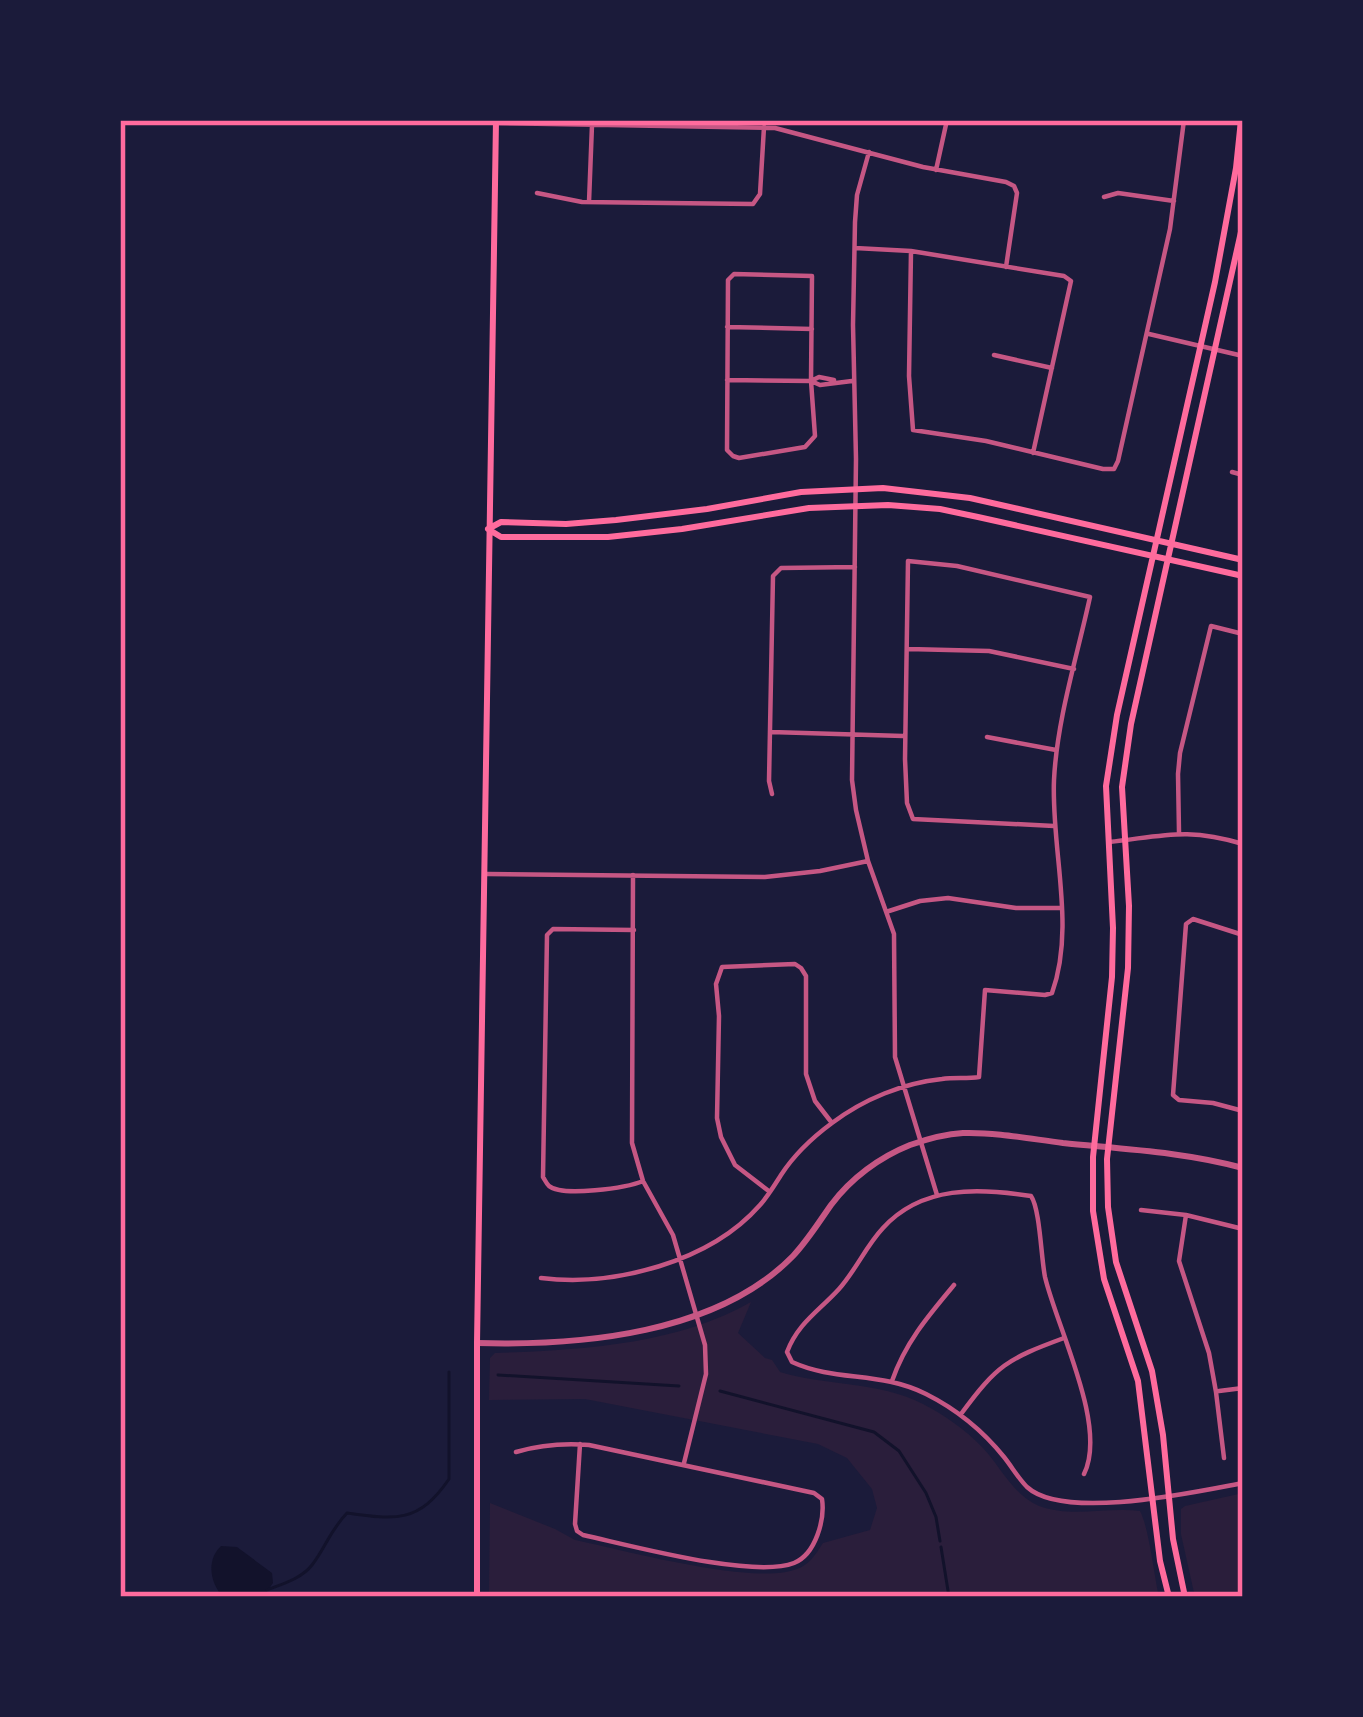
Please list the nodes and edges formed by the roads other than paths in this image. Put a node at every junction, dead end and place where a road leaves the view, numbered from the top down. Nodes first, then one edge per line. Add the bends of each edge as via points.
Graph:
1 (947, 120) edge
2 (1184, 120) edge
3 (1241, 120) edge
4 (496, 122) edge
5 (591, 123) edge
6 (667, 123) edge
7 (764, 127) junction
8 (869, 152) junction
9 (1239, 168) edge
10 (936, 170) junction
11 (537, 193) dead end
12 (1104, 197) dead end
13 (1174, 201) junction
14 (590, 202) junction
15 (1243, 223) edge
16 (854, 248) junction
17 (911, 251) junction
18 (1006, 267) junction
19 (727, 327) junction
20 (812, 328) junction
21 (1147, 334) junction
22 (1200, 346) junction
23 (1216, 350) junction
24 (994, 355) dead end
25 (1243, 356) edge
26 (1052, 368) junction
27 (727, 380) junction
28 (811, 381) junction
29 (854, 381) junction
30 (1033, 453) junction
31 (1232, 472) dead end
32 (1243, 475) edge
33 (856, 489) junction
34 (855, 504) junction
35 (488, 529) junction
36 (1156, 541) junction
37 (1172, 544) junction
38 (1153, 556) junction
39 (1168, 560) junction
40 (1243, 560) edge
41 (855, 567) junction
42 (1243, 576) edge
43 (1243, 634) edge
44 (907, 649) junction
45 (1074, 669) junction
46 (771, 732) junction
47 (853, 734) junction
48 (905, 736) junction
49 (986, 737) dead end
50 (1057, 750) junction
51 (772, 794) dead end
52 (1054, 826) junction
53 (1179, 832) junction
54 (1124, 840) junction
55 (1108, 842) junction
56 (1243, 844) edge
57 (868, 861) junction
58 (487, 874) junction
59 (633, 874) junction
60 (1061, 908) junction
61 (888, 911) junction
62 (634, 930) junction
63 (1243, 934) edge
64 (904, 1086) junction
65 (1243, 1112) edge
66 (832, 1123) junction
67 (920, 1142) junction
68 (1094, 1146) junction
69 (1109, 1148) junction
70 (1243, 1168) edge
71 (643, 1181) junction
72 (770, 1193) junction
73 (937, 1195) junction
74 (1141, 1210) dead end
75 (1186, 1215) junction
76 (1243, 1229) edge
77 (680, 1259) junction
78 (541, 1278) dead end
79 (954, 1285) dead end
80 (697, 1316) junction
81 (1064, 1338) junction
82 (477, 1343) junction
83 (892, 1382) junction
84 (1243, 1388) edge
85 (1216, 1392) junction
86 (960, 1415) junction
87 (580, 1444) junction
88 (516, 1452) dead end
89 (1224, 1458) dead end
90 (684, 1463) junction
91 (1084, 1474) dead end
92 (1243, 1483) edge
93 (1168, 1498) junction
94 (1152, 1499) junction
95 (477, 1597) edge
96 (1169, 1597) edge
97 (1185, 1597) edge

1 - 10 street
2 - 13 street
3 - 9 main road
4 - 5 street
4 - 35 main road
5 - 6 street
5 - 14 street
6 - 7 street
7 - 8 street
7 - 14 street via 756,203
8 - 10 street
8 - 16 street
9 - 22 main road
10 - 18 street via 1016,188
11 - 14 street
12 - 13 street
13 - 21 street
15 - 23 main road
16 - 17 street
16 - 29 street
17 - 18 street
17 - 30 street via 914,430
18 - 26 street via 1071,280
19 - 20 street
19 - 20 street via 734,274 812,276
19 - 27 street
20 - 28 street
21 - 22 street
21 - 30 street via 1114,469
22 - 23 street
22 - 36 main road
23 - 25 street
23 - 37 main road
24 - 26 street
26 - 30 street
27 - 28 street
27 - 28 street via 726,447 739,458 810,444
28 - 29 street
29 - 33 street
31 - 32 street
33 - 34 street
33 - 35 main road
33 - 36 main road via 970,498
34 - 35 main road via 608,537 501,537
34 - 38 main road via 940,509
34 - 41 street
35 - 58 main road
36 - 37 main road
36 - 38 main road
37 - 39 main road
37 - 40 main road
38 - 39 main road
38 - 55 main road via 1111,744
39 - 42 main road
39 - 54 main road via 1126,756
41 - 46 street via 774,573
41 - 47 street
43 - 53 street via 1211,626 1180,753
44 - 45 street via 989,651
44 - 45 street via 908,560 1090,597
44 - 48 street
45 - 50 street
46 - 47 street
46 - 51 street
47 - 48 street
47 - 57 street via 854,795
48 - 52 street via 913,819
49 - 50 street
50 - 52 street
52 - 60 street
53 - 54 street
53 - 56 street
54 - 55 street
54 - 69 main road via 1128,968
55 - 68 main road via 1112,976
57 - 59 street via 779,876
57 - 61 street
58 - 59 street
58 - 82 main road
59 - 62 street
60 - 61 street via 948,898
60 - 64 street via 1052,993 982,993 979,1077
61 - 64 street via 895,1057
62 - 71 street via 631,1129
62 - 71 street via 547,935 543,1177 558,1189 612,1190
63 - 65 street via 1186,923 1173,1095
64 - 66 street
64 - 67 street
66 - 72 street
66 - 72 street via 806,1075 801,968 722,967 721,1137 735,1165
67 - 68 street via 969,1133
67 - 73 street
67 - 80 street via 848,1185 767,1279
68 - 69 street
68 - 94 main road via 1095,1232 1138,1381
69 - 70 street
69 - 93 main road via 1116,1262 1152,1371
71 - 77 street
72 - 77 street via 728,1235
73 - 81 street via 970,1190 1034,1198
73 - 83 street via 885,1226 800,1326 787,1356 820,1372
74 - 75 street
75 - 76 street
75 - 85 street via 1181,1276
77 - 78 street via 630,1273
77 - 80 street
79 - 83 street via 904,1348
80 - 82 street via 592,1338
80 - 90 street via 706,1374
81 - 86 street via 1008,1361
81 - 91 street via 1087,1414
82 - 95 main road
83 - 86 street
84 - 85 street
85 - 89 street
86 - 94 street via 1037,1494 1066,1502
87 - 88 street
87 - 90 street
87 - 90 street via 575,1524 583,1535 716,1563 783,1565 810,1551 822,1498
92 - 93 street
93 - 94 street
93 - 97 main road
94 - 96 main road

